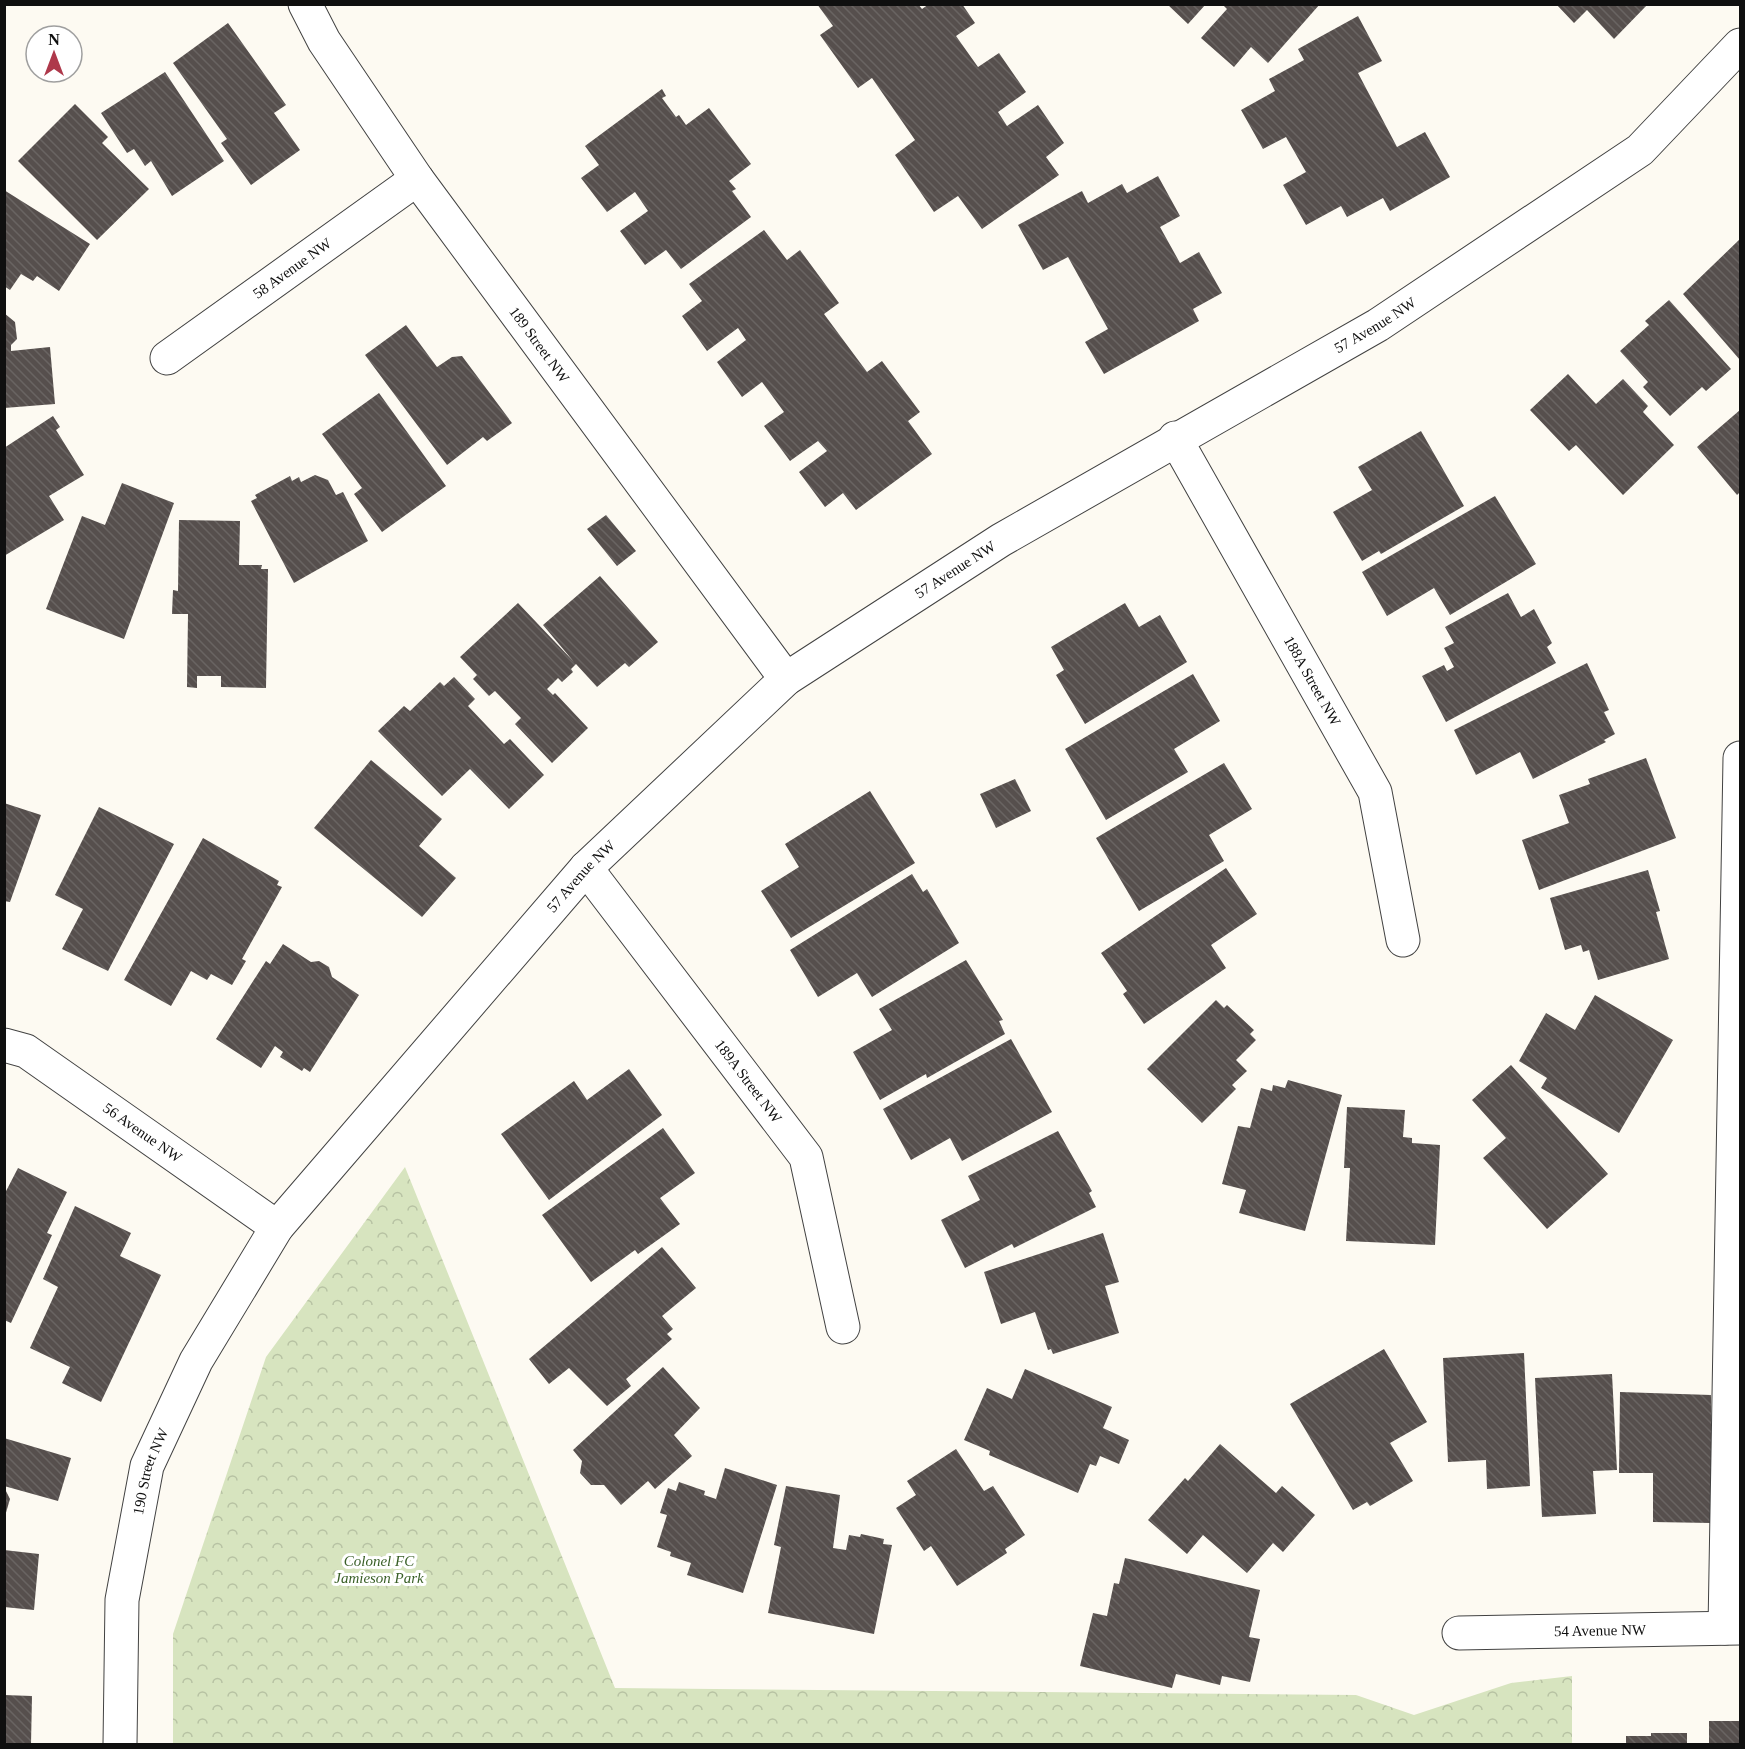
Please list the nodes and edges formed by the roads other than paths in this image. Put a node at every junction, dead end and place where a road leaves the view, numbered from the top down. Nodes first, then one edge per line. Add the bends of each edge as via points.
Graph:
1 (305, 4) edge
2 (1740, 45) edge
3 (417, 179) junction
4 (167, 357) dead end
5 (1175, 438) junction
6 (786, 679) junction
7 (1740, 758) edge
8 (586, 868) junction
9 (1403, 940) dead end
10 (4, 1044) edge
11 (277, 1227) junction
12 (843, 1327) dead end
13 (1733, 1628) edge
14 (1459, 1633) dead end
15 (120, 1744) edge

1 - 3 street, 189 Street NW via 324,41
2 - 5 street, 57 Avenue NW via 1640,150 1377,325
3 - 4 street, 58 Avenue NW
3 - 6 street, 189 Street NW
5 - 6 street, 57 Avenue NW via 1000,540
5 - 9 street, 188A Street NW via 1375,792
6 - 8 street, 57 Avenue NW
7 - 13 street
8 - 11 street, 57 Avenue NW
8 - 12 street, 189A Street NW via 806,1157
10 - 11 street, 56 Avenue NW via 26,1051
11 - 15 street, 190 Street NW via 196,1361 147,1466 122,1600
13 - 14 street, 54 Avenue NW

